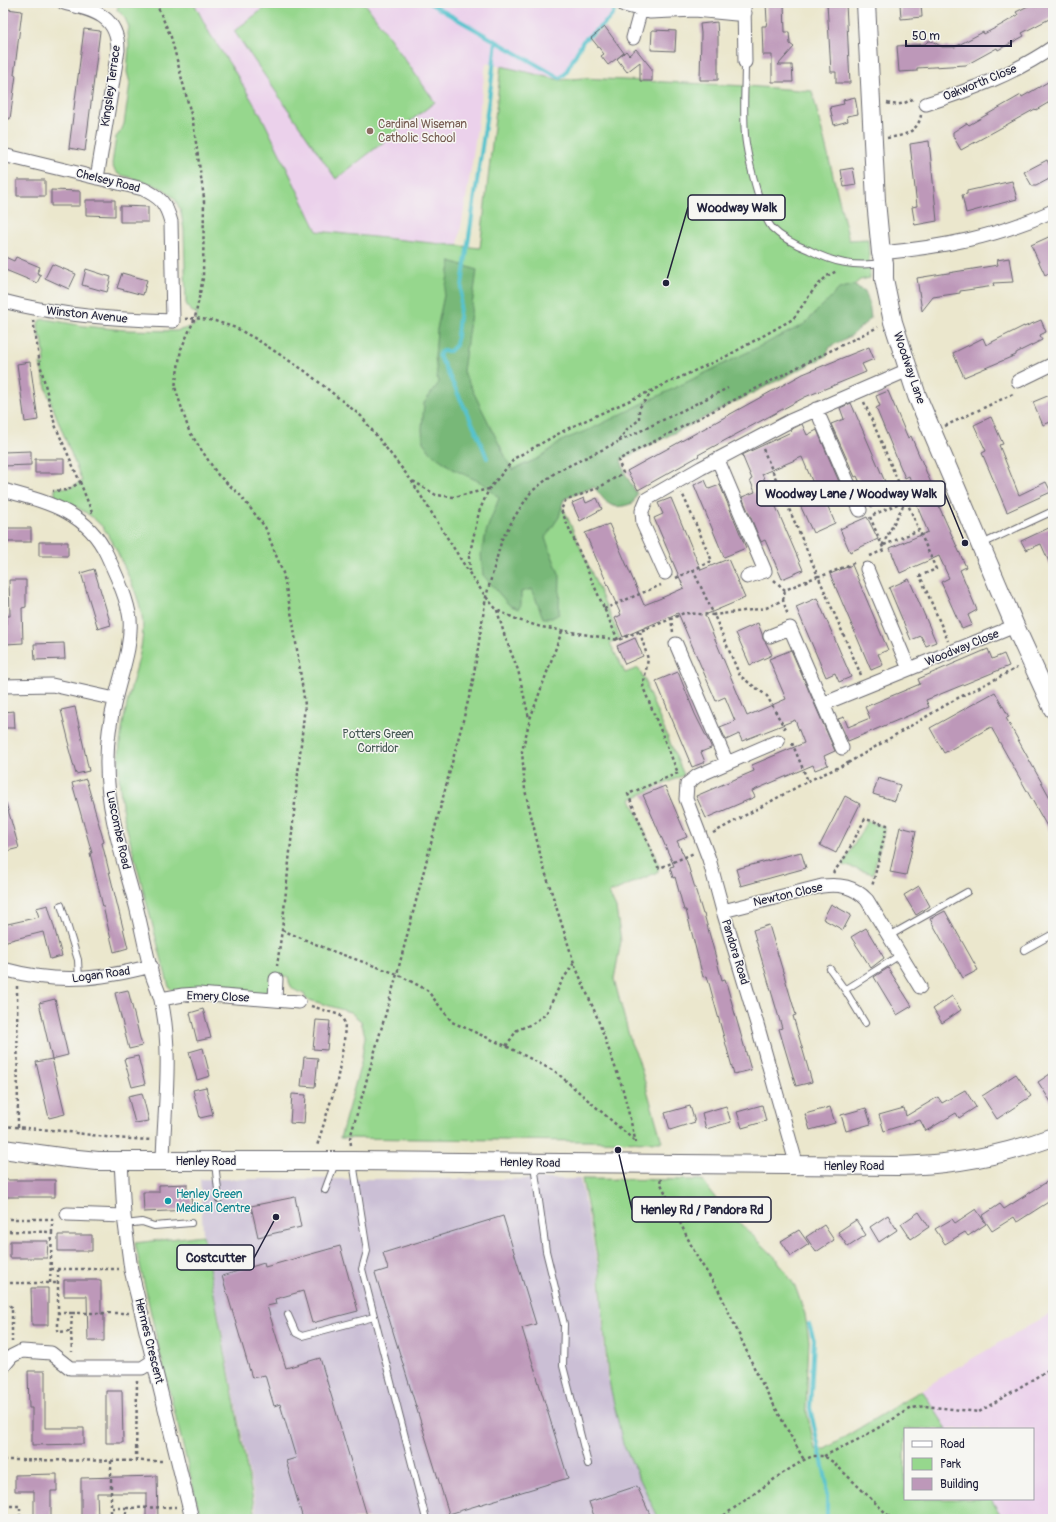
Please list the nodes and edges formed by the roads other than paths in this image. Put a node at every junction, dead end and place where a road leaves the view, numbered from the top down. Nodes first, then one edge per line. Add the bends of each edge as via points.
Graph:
1 (64, 3) edge
2 (866, 3) edge
3 (624, 5) dead end
4 (745, 8) edge
5 (641, 9) junction
6 (633, 38) dead end
7 (1053, 47) edge
8 (745, 62) joint
9 (922, 105) road end
10 (3, 155) edge
11 (97, 178) junction
12 (1053, 211) edge
13 (882, 258) junction
14 (3, 302) edge
15 (173, 321) joint
16 (1053, 364) edge
17 (908, 370) junction
18 (1018, 381) road end
19 (816, 409) junction
20 (718, 460) junction
21 (3, 490) edge
22 (1053, 511) edge
23 (865, 513) road end
24 (980, 544) junction
25 (865, 564) road end
26 (667, 577) road end
27 (747, 577) dead end
28 (1015, 626) junction
29 (770, 636) dead end
30 (676, 644) road end
31 (909, 669) junction
32 (3, 686) edge
33 (115, 699) junction
34 (823, 704) junction
35 (1053, 709) edge
36 (784, 736) road end
37 (842, 748) dead end
38 (727, 763) junction
39 (967, 892) dead end
40 (61, 905) dead end
41 (723, 911) junction
42 (1053, 934) edge
43 (889, 936) junction
44 (1024, 950) dead end
45 (900, 954) junction
46 (151, 966) junction
47 (830, 968) dead end
48 (3, 969) edge
49 (79, 979) junction
50 (276, 979) road end
51 (920, 987) dead end
52 (845, 990) junction
53 (161, 999) junction
54 (275, 1000) junction
55 (299, 1002) road end
56 (865, 1022) dead end
57 (1053, 1137) edge
58 (3, 1149) edge
59 (121, 1161) junction
60 (163, 1161) junction
61 (214, 1161) junction
62 (344, 1161) junction
63 (534, 1164) junction
64 (797, 1166) junction
65 (325, 1190) dead end
66 (219, 1199) dead end
67 (67, 1214) road end
68 (124, 1220) junction
69 (191, 1223) dead end
70 (288, 1315) dead end
71 (374, 1317) junction
72 (153, 1360) junction
73 (3, 1367) edge
74 (588, 1464) dead end
75 (190, 1513) edge
76 (426, 1519) edge

1 - 11 street, Kingsley Terrace via 99,13 116,30 118,40
2 - 13 main road, Woodway Lane via 876,201
3 - 5 street
4 - 5 street via 736,14 695,10 658,13
4 - 8 street
5 - 6 street
7 - 9 street, Oakworth Close via 1007,74
8 - 13 lane via 744,99 748,155 767,221 782,236 833,261 870,265
10 - 11 street, Chelsey Road
11 - 15 street, Chelsey Road via 154,194 168,211 171,222
12 - 13 street via 994,234
13 - 17 main road, Woodway Lane via 893,322
14 - 15 street, Winston Avenue via 34,310 85,317
16 - 18 street
17 - 19 street
17 - 24 main road, Woodway Lane
19 - 20 street
19 - 23 street
20 - 26 street via 647,499 642,511 643,524
20 - 27 street via 765,571
21 - 33 street, Luscombe Road via 69,512 91,531 107,554 128,606 130,619 129,647
22 - 24 lane
24 - 28 main road, Woodway Lane
25 - 31 street, Woodway Close
28 - 31 street, Woodway Close
28 - 35 main road, Woodway Lane
29 - 34 street via 790,628
30 - 38 street
31 - 34 street, Woodway Close
32 - 33 street via 52,685
33 - 46 street, Luscombe Road via 107,758 109,798
34 - 37 street
36 - 38 street
38 - 41 street, Pandora Road via 697,776 687,784 686,799 709,858
39 - 43 lane
40 - 49 lane via 78,960
41 - 43 street, Newton Close via 822,886 852,888 867,900
41 - 64 street, Pandora Road
42 - 44 lane
43 - 45 street, Newton Close
45 - 51 street, Newton Close
45 - 52 lane
46 - 49 street, Logan Road
46 - 53 street, Luscombe Road
47 - 52 lane
48 - 49 street, Logan Road via 50,979
50 - 54 street
52 - 56 lane
53 - 54 street, Emery Close via 198,994
53 - 60 street, Luscombe Road via 168,1052
54 - 55 street, Emery Close
57 - 64 main road, Henley Road via 1006,1153 930,1166
58 - 59 main road, Henley Road via 67,1158
59 - 60 main road, Henley Road
59 - 68 street, Hermes Crescent
60 - 61 main road, Henley Road
61 - 62 main road, Henley Road
61 - 66 lane
62 - 63 main road, Henley Road
62 - 65 lane
62 - 71 lane via 367,1251 362,1269
63 - 64 main road, Henley Road
63 - 74 lane via 546,1251 564,1324 564,1366
67 - 68 street
68 - 69 lane via 154,1226
68 - 72 street, Hermes Crescent via 132,1270
70 - 71 lane via 296,1333 302,1336
71 - 76 lane
72 - 73 street via 142,1368 70,1368 51,1353 22,1352 12,1356
72 - 75 street, Hermes Crescent

